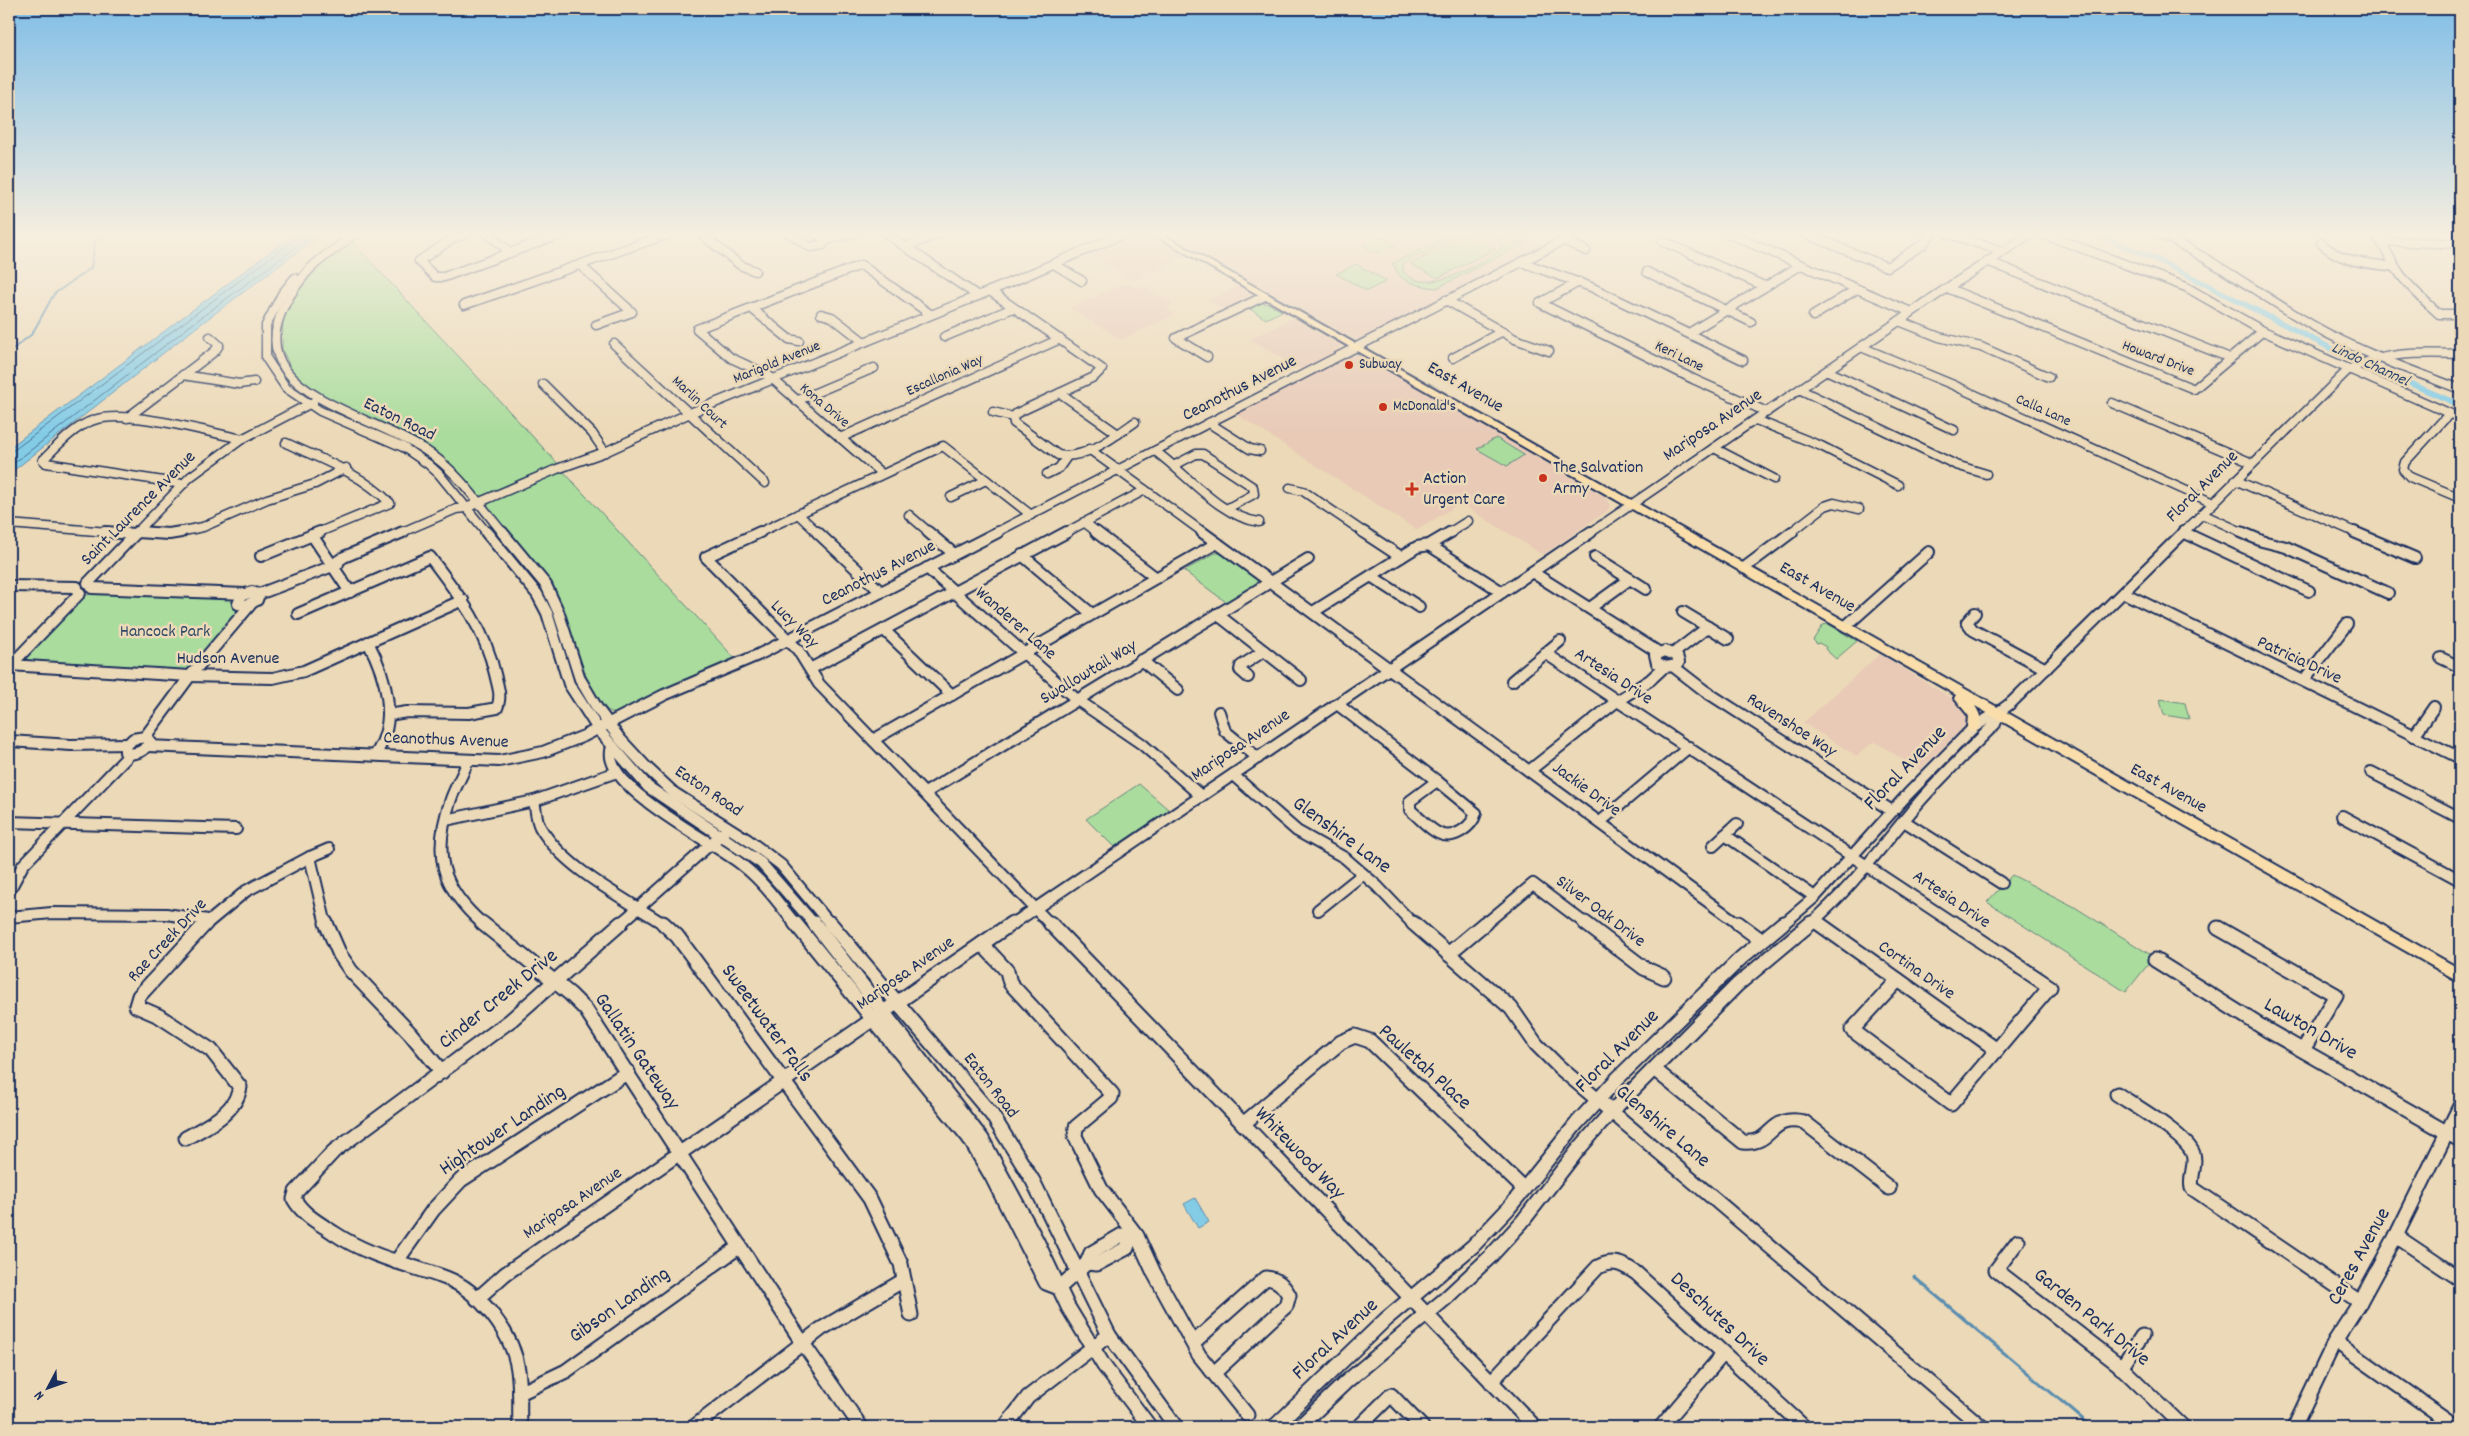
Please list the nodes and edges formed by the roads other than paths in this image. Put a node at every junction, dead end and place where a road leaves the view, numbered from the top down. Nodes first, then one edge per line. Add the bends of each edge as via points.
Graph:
1 (279, 300) edge
2 (288, 300) edge
3 (478, 300) edge
4 (619, 300) edge
5 (771, 300) edge
6 (910, 300) edge
7 (967, 300) edge
8 (1002, 300) edge
9 (1256, 300) edge
10 (1272, 300) edge
11 (1446, 300) joint
12 (1546, 300) edge
13 (1618, 300) edge
14 (1704, 300) edge
15 (1743, 300) edge
16 (1839, 300) edge
17 (1883, 300) edge
18 (1929, 300) edge
19 (1976, 300) edge
20 (2085, 300) edge
21 (2208, 300) edge
22 (2275, 300) edge
23 (2424, 300) edge
24 (464, 305) dead end
25 (751, 308) junction
26 (1013, 308) junction
27 (1727, 311) junction
28 (1912, 312) junction
29 (821, 314) dead end
30 (930, 314) junction
31 (2460, 314) edge
32 (1813, 316) dead end
33 (1899, 321) junction
34 (1751, 322) dead end
35 (596, 326) dead end
36 (1501, 332) junction
37 (2263, 332) junction
38 (1689, 333) junction
39 (210, 337) dead end
40 (944, 337) dead end
41 (1060, 340) junction
42 (799, 342) dead end
43 (864, 342) junction
44 (614, 344) dead end
45 (1356, 347) junction
46 (1860, 347) junction
47 (1549, 351) dead end
48 (2460, 354) edge
49 (1207, 356) dead end
50 (1453, 358) dead end
51 (2230, 358) junction
52 (2375, 358) junction
53 (1743, 360) dead end
54 (874, 368) dead end
55 (2350, 368) junction
56 (1828, 371) junction
57 (183, 375) junction
58 (2049, 377) dead end
59 (773, 380) junction
60 (254, 382) dead end
61 (543, 384) dead end
62 (2460, 389) edge
63 (1800, 390) junction
64 (1060, 393) junction
65 (317, 400) junction
66 (796, 401) junction
67 (2112, 403) dead end
68 (308, 404) junction
69 (993, 412) dead end
70 (1767, 412) junction
71 (690, 413) junction
72 (2449, 414) junction
73 (127, 418) junction
74 (1013, 418) junction
75 (2460, 418) edge
76 (1756, 420) junction
77 (1135, 422) dead end
78 (1209, 424) junction
79 (1954, 430) dead end
80 (1118, 434) junction
81 (840, 438) junction
82 (242, 439) junction
83 (286, 443) dead end
84 (1714, 448) junction
85 (1089, 449) junction
86 (1155, 451) junction
87 (1260, 451) dead end
88 (605, 452) junction
89 (1066, 458) junction
90 (2252, 464) junction
91 (1176, 465) junction
92 (346, 468) junction
93 (1118, 470) junction
94 (882, 474) junction
95 (1047, 474) dead end
96 (1986, 474) dead end
97 (1774, 479) dead end
98 (986, 480) junction
99 (2235, 480) junction
100 (765, 483) dead end
101 (183, 484) junction
102 (1898, 485) dead end
103 (1290, 488) dead end
104 (1145, 490) junction
105 (951, 498) dead end
106 (2460, 498) edge
107 (478, 503) junction
108 (2213, 503) junction
109 (1631, 505) junction
110 (466, 508) junction
111 (1228, 508) junction
112 (1859, 509) dead end
113 (798, 514) junction
114 (2202, 514) junction
115 (909, 515) dead end
116 (1030, 515) junction
117 (1468, 521) dead end
118 (1084, 522) junction
119 (1259, 522) dead end
120 (9, 524) edge
121 (2183, 532) junction
122 (136, 533) junction
123 (312, 535) junction
124 (1218, 543) junction
125 (1429, 545) junction
126 (1929, 552) dead end
127 (954, 554) junction
128 (1022, 555) junction
129 (261, 556) dead end
130 (1401, 556) junction
131 (1595, 558) dead end
132 (2415, 558) dead end
133 (1308, 559) dead end
134 (332, 565) junction
135 (927, 568) junction
136 (1744, 568) junction
137 (1532, 572) junction
138 (1371, 576) junction
139 (1155, 577) junction
140 (1630, 579) junction
141 (1271, 581) junction
142 (90, 585) junction
143 (9, 586) edge
144 (1646, 589) dead end
145 (79, 590) junction
146 (2309, 591) dead end
147 (350, 592) junction
148 (881, 592) junction
149 (954, 592) junction
150 (1502, 592) junction
151 (2124, 593) junction
152 (2388, 593) dead end
153 (245, 594) junction
154 (260, 594) junction
155 (463, 600) junction
156 (251, 604) junction
157 (1419, 608) dead end
158 (1590, 608) junction
159 (1313, 612) junction
160 (1684, 612) dead end
161 (1975, 612) dead end
162 (298, 614) dead end
163 (1092, 614) junction
164 (1217, 614) junction
165 (2347, 624) dead end
166 (1846, 626) junction
167 (1708, 627) junction
168 (884, 630) junction
169 (1728, 638) dead end
170 (786, 640) junction
171 (1560, 641) dead end
172 (368, 642) junction
173 (1264, 651) junction
174 (1658, 652) junction
175 (1545, 653) junction
176 (1024, 654) junction
177 (1674, 654) junction
178 (2441, 658) dead end
179 (1141, 660) junction
180 (10, 665) edge
181 (1669, 667) junction
182 (2460, 667) edge
183 (812, 668) junction
184 (1390, 668) junction
185 (2046, 669) junction
186 (190, 676) junction
187 (1248, 677) dead end
188 (1301, 680) dead end
189 (2304, 680) junction
190 (1512, 681) dead end
191 (1946, 684) junction
192 (1178, 690) dead end
193 (952, 695) junction
194 (1076, 699) junction
195 (1617, 701) junction
196 (1337, 704) junction
197 (2434, 707) dead end
198 (1219, 712) dead end
199 (1998, 714) junction
200 (388, 715) junction
201 (610, 723) junction
202 (1973, 728) junction
203 (598, 729) junction
204 (2414, 736) junction
205 (873, 740) junction
206 (9, 741) edge
207 (146, 741) junction
208 (612, 747) junction
209 (1689, 747) junction
210 (128, 749) junction
211 (375, 755) junction
212 (1258, 758) junction
213 (2460, 758) edge
214 (468, 760) junction
215 (1529, 771) junction
216 (617, 772) junction
217 (2371, 772) dead end
218 (1233, 775) junction
219 (1437, 781) junction
220 (925, 793) junction
221 (1201, 796) junction
222 (534, 801) junction
223 (1892, 811) junction
224 (2342, 816) dead end
225 (2460, 818) edge
226 (446, 820) junction
227 (1904, 821) junction
228 (9, 822) edge
229 (65, 822) junction
230 (1600, 822) junction
231 (1737, 824) dead end
232 (236, 828) dead end
233 (1725, 835) junction
234 (720, 836) junction
235 (1713, 846) dead end
236 (329, 849) dead end
237 (1853, 856) junction
238 (310, 858) junction
239 (1868, 866) junction
240 (1363, 874) junction
241 (2460, 880) edge
242 (2001, 883) dead end
243 (9, 891) edge
244 (1815, 897) junction
245 (640, 907) junction
246 (1036, 908) junction
247 (1318, 910) dead end
248 (9, 917) edge
249 (208, 920) junction
250 (1815, 921) junction
251 (2218, 928) dead end
252 (1761, 940) junction
253 (982, 944) junction
254 (1448, 954) junction
255 (2155, 960) dead end
256 (2460, 976) edge
257 (1664, 977) dead end
258 (1898, 980) junction
259 (555, 982) junction
260 (898, 1002) junction
261 (879, 1016) junction
262 (1998, 1050) junction
263 (2303, 1050) junction
264 (1654, 1069) junction
265 (442, 1072) junction
266 (628, 1072) junction
267 (784, 1083) junction
268 (2117, 1094) dead end
269 (1598, 1099) junction
270 (2460, 1106) edge
271 (1612, 1111) junction
272 (1243, 1124) junction
273 (2447, 1131) junction
274 (186, 1138) dead end
275 (2460, 1140) edge
276 (680, 1154) junction
277 (1524, 1188) junction
278 (1889, 1188) dead end
279 (2396, 1236) junction
280 (1134, 1238) junction
281 (2018, 1241) dead end
282 (740, 1246) junction
283 (396, 1262) junction
284 (1083, 1267) junction
285 (2460, 1279) edge
286 (904, 1280) junction
287 (1059, 1288) junction
288 (477, 1299) junction
289 (1410, 1299) junction
290 (2360, 1302) junction
291 (911, 1315) dead end
292 (1425, 1315) junction
293 (1110, 1335) junction
294 (2142, 1336) dead end
295 (2335, 1341) junction
296 (802, 1342) junction
297 (1193, 1343) junction
298 (1092, 1347) junction
299 (1723, 1354) junction
300 (2121, 1368) junction
301 (1214, 1373) junction
302 (1491, 1382) junction
303 (520, 1393) junction
304 (1247, 1415) dead end
305 (520, 1427) edge
306 (694, 1427) edge
307 (861, 1427) edge
308 (1005, 1427) edge
309 (1150, 1427) edge
310 (1176, 1427) edge
311 (1274, 1427) edge
312 (1299, 1427) edge
313 (1359, 1427) edge
314 (1422, 1427) edge
315 (1535, 1427) edge
316 (1661, 1427) edge
317 (1804, 1427) edge
318 (1982, 1427) edge
319 (2183, 1427) edge
320 (2294, 1427) edge
321 (2457, 1427) edge

1 - 68 street, Eaton Road via 266,325 266,358 286,388
2 - 65 street, Eaton Road via 276,323 276,355 295,384
3 - 24 street
4 - 35 street via 632,312
5 - 25 street
6 - 30 street
7 - 30 street, Marigold Avenue
8 - 26 street
9 - 49 street via 1176,338
10 - 45 main road, East Avenue
11 - 36 street
11 - 45 street, Ceanothus Avenue
12 - 70 street, Keri Lane via 1540,303
13 - 38 street
14 - 27 street
15 - 27 street
16 - 32 street
17 - 28 street
18 - 28 street, Mariposa Avenue
19 - 51 street, Howard Drive via 2194,390
20 - 51 street
21 - 37 street
22 - 52 street
23 - 31 street via 2439,314
25 - 42 street via 789,339
25 - 59 street, Kona Drive via 697,329 730,358 762,371
26 - 40 street
26 - 41 street
27 - 34 street
27 - 38 street
28 - 33 street, Mariposa Avenue
29 - 43 street via 832,317
30 - 43 street, Marigold Avenue
33 - 46 street, Mariposa Avenue
33 - 58 street via 1939,337 1981,347
36 - 47 street
36 - 50 street
37 - 51 street, Howard Drive
37 - 55 street
38 - 53 street
39 - 57 street via 217,340 216,351
41 - 64 street via 1100,366 1101,372
41 - 81 street, Escallonia Way
43 - 59 street, Marigold Avenue
44 - 71 street, Marlin Court
45 - 78 street, Ceanothus Avenue
45 - 109 main road, East Avenue
46 - 56 street, Mariposa Avenue
46 - 108 street, Calla Lane via 1951,384
48 - 52 street via 2400,353
52 - 55 street
52 - 62 street
54 - 66 street
55 - 72 street
55 - 90 street, Floral Avenue
56 - 63 street, Mariposa Avenue
56 - 79 street
57 - 60 street via 239,384
57 - 73 street
59 - 66 street, Kona Drive
59 - 71 street, Marigold Avenue
61 - 88 street via 580,419
63 - 70 street, Mariposa Avenue
63 - 96 street via 1956,465
64 - 74 street via 1017,413
64 - 80 street
65 - 68 street, Saint Laurence Avenue
65 - 107 street, Eaton Road via 398,435 432,454
66 - 81 street, Kona Drive
67 - 90 street
68 - 82 street, Saint Laurence Avenue
68 - 110 street, Eaton Road via 415,454 438,474
69 - 74 street
70 - 76 street, Mariposa Avenue
71 - 88 street, Marigold Avenue
71 - 100 street, Marlin Court
72 - 75 street
72 - 106 street via 2405,462 2403,469 2410,476
73 - 82 street
73 - 101 street via 95,420 43,460
74 - 89 street via 1036,439
76 - 84 street, Mariposa Avenue
76 - 102 street via 1821,446
77 - 80 street
78 - 86 street, Ceanothus Avenue
78 - 87 street via 1250,449
80 - 85 street
81 - 94 street, Kona Drive
82 - 101 street, Saint Laurence Avenue
83 - 92 street
84 - 97 street
84 - 109 street, Mariposa Avenue
85 - 89 street
85 - 93 street, Jackie Drive
86 - 91 street
86 - 93 street, Ceanothus Avenue
88 - 107 street, Marigold Avenue
89 - 95 street via 1059,468
90 - 99 street, Floral Avenue
91 - 111 street via 1190,482
91 - 111 street via 1196,454 1207,455 1253,487 1254,494
92 - 122 street via 315,484 267,500 203,528 170,534
92 - 123 street via 390,503
93 - 104 street, Jackie Drive
93 - 116 street, Ceanothus Avenue
94 - 98 street, Lucy Way via 943,446
94 - 113 street, Lucy Way
98 - 105 street
98 - 116 street
99 - 108 street, Floral Avenue
99 - 132 street
101 - 122 street, Saint Laurence Avenue
103 - 130 street via 1303,491
104 - 118 street
104 - 124 street, Jackie Drive
107 - 110 street, Marigold Avenue
107 - 201 street, Eaton Road via 555,600 578,673
108 - 114 street, Floral Avenue
109 - 136 main road, East Avenue
109 - 137 street, Mariposa Avenue
110 - 134 street, Marigold Avenue via 347,562
110 - 203 street, Eaton Road via 538,594 569,684
111 - 119 street via 1244,520
112 - 136 street via 1834,503 1826,506
113 - 148 street
113 - 170 street, Lucy Way via 706,557
114 - 121 street, Floral Avenue
114 - 152 street
115 - 127 street
116 - 127 street, Ceanothus Avenue
117 - 125 street
118 - 128 street
118 - 139 street
120 - 122 street
121 - 146 street
121 - 151 street, Floral Avenue
122 - 142 street, Saint Laurence Avenue
123 - 129 street
123 - 134 street
124 - 139 street
124 - 141 street, Jackie Drive
125 - 130 street via 1417,547
125 - 150 street
126 - 166 street
127 - 135 street, Ceanothus Avenue
128 - 149 street
128 - 163 street
130 - 138 street
131 - 140 street
133 - 141 street, Swallowtail Way
134 - 147 street
134 - 154 street, Marigold Avenue
135 - 148 street, Ceanothus Avenue
135 - 149 street, Wanderer Lane
136 - 166 main road, East Avenue
137 - 150 street, Mariposa Avenue
137 - 158 street
138 - 157 street
138 - 159 street
139 - 163 street
140 - 144 street
140 - 158 street
141 - 159 street, Jackie Drive
141 - 164 street, Swallowtail Way
142 - 145 street
142 - 153 street
143 - 145 street
145 - 180 street, Saint Laurence Avenue
147 - 155 street via 430,557
147 - 162 street
148 - 170 street, Ceanothus Avenue
149 - 168 street
149 - 176 street, Wanderer Lane
150 - 184 street, Mariposa Avenue
151 - 185 street, Floral Avenue
151 - 189 street, Patricia Drive
153 - 154 street
153 - 156 street via 237,602
154 - 156 street
155 - 172 street, Hudson Avenue
155 - 200 street via 479,626 494,668 501,698 497,707 469,714 407,712
156 - 186 street
158 - 174 street
159 - 184 street, Jackie Drive
160 - 167 street
161 - 185 street via 1966,622 1973,630
163 - 176 street
164 - 173 street
164 - 179 street, Swallowtail Way
165 - 189 street
166 - 191 main road, East Avenue
167 - 169 street
167 - 177 street
168 - 183 street
168 - 193 street
170 - 183 street, Lucy Way via 798,648
170 - 201 street, Ceanothus Avenue
171 - 175 street
172 - 186 street, Hudson Avenue via 288,675 258,678
172 - 200 street via 383,673
173 - 187 street via 1241,666 1240,670
173 - 188 street
174 - 177 street
174 - 181 street via 1654,658 1657,663
175 - 190 street
175 - 195 street, Artesia Drive
176 - 193 street
176 - 194 street, Wanderer Lane
177 - 181 street via 1679,662
178 - 182 street
179 - 192 street
179 - 194 street, Swallowtail Way
180 - 186 street, Hudson Avenue
181 - 195 street
181 - 223 street, Ravenshoe Way
183 - 205 street, Lucy Way via 819,684
184 - 196 street, Mariposa Avenue
184 - 215 street, Jackie Drive
185 - 199 street, Floral Avenue
186 - 207 street
189 - 204 street, Patricia Drive
191 - 199 main road, East Avenue
191 - 202 main road via 1974,713
193 - 205 street
194 - 220 street, Swallowtail Way
194 - 221 street, Wanderer Lane via 1142,744
195 - 209 street, Artesia Drive
195 - 215 street
196 - 212 street, Mariposa Avenue
196 - 219 street
197 - 204 street
198 - 212 street via 1225,731
199 - 202 street, Floral Avenue via 1985,718
199 - 227 street, Floral Avenue via 1995,724 1939,780
199 - 256 main road, East Avenue
200 - 211 street via 386,736
201 - 203 street, Ceanothus Avenue
201 - 234 street, Eaton Road via 641,764
202 - 223 street, Floral Avenue
203 - 208 street, Eaton Road
203 - 214 street, Ceanothus Avenue via 540,755 499,761
204 - 213 street, Patricia Drive
205 - 220 street, Lucy Way
206 - 210 street, Ceanothus Avenue
207 - 210 street, Ceanothus Avenue via 142,751
207 - 211 street, Ceanothus Avenue
208 - 216 street, Eaton Road via 609,759
208 - 234 street, Eaton Road via 648,787
209 - 230 street
209 - 237 street, Artesia Drive
210 - 229 street
211 - 214 street, Ceanothus Avenue
212 - 218 street, Mariposa Avenue
214 - 226 street, Gallatin Gateway
215 - 230 street, Jackie Drive
216 - 222 street
216 - 234 street, Eaton Road via 657,810
217 - 225 street
218 - 221 street, Mariposa Avenue
218 - 240 street, Glenshire Lane via 1297,832 1345,858
219 - 219 street via 1476,813 1472,822 1454,836 1438,833 1408,806 1413,798
220 - 246 street, Lucy Way
221 - 246 street, Mariposa Avenue
222 - 226 street
222 - 245 street, Sweetwater Falls via 537,820 551,841 589,875
223 - 237 street, Floral Avenue
224 - 241 street
226 - 259 street, Gallatin Gateway via 440,865 443,877 502,941
227 - 239 street, Floral Avenue
227 - 242 street
228 - 229 street
229 - 232 street
229 - 243 street via 23,865
230 - 252 street, Jackie Drive
231 - 233 street
233 - 235 street
233 - 244 street
234 - 245 street, Cinder Creek Drive
234 - 260 street, Eaton Road via 767,852 782,865
234 - 261 street, Eaton Road via 761,863 776,878
236 - 238 street, Rae Creek Drive
237 - 239 street, Artesia Drive
237 - 244 street, Floral Avenue
238 - 249 street, Rae Creek Drive via 246,890
238 - 265 street via 323,917 340,955
239 - 250 street, Floral Avenue
239 - 262 street, Artesia Drive via 2050,987
240 - 247 street
240 - 254 street, Glenshire Lane
244 - 252 street, Floral Avenue
245 - 259 street, Cinder Creek Drive
245 - 267 street, Sweetwater Falls via 677,936
246 - 253 street, Mariposa Avenue
246 - 272 street, Whitewood Way
248 - 249 street via 51,912 186,914
249 - 274 street, Rae Creek Drive via 139,996 136,1006 159,1016 211,1050 238,1083 240,1092 236,1101
250 - 258 street, Cortina Drive
250 - 264 street, Floral Avenue via 1736,985
251 - 263 street via 2336,995
252 - 269 street, Floral Avenue
253 - 260 street, Mariposa Avenue
253 - 280 street via 1007,971 1010,983 1112,1094 1112,1098 1076,1127 1075,1136 1101,1189
254 - 257 street, Silver Oak Drive via 1533,884 1644,968
254 - 269 street, Glenshire Lane via 1511,1008 1546,1056
255 - 263 street, Lawton Drive
258 - 262 street, Cortina Drive
258 - 262 street, Artesia Drive via 1852,1030 1951,1104
259 - 265 street, Cinder Creek Drive
259 - 266 street, Gallatin Gateway via 576,997
260 - 261 street, Mariposa Avenue
260 - 284 street, Eaton Road via 992,1115
261 - 267 street, Mariposa Avenue
261 - 287 street, Eaton Road via 982,1139
263 - 273 street, Lawton Drive
264 - 271 street, Floral Avenue
264 - 278 street via 1743,1142 1760,1142 1780,1121 1795,1118
265 - 283 street, Cinder Creek Drive via 334,1151 300,1186 294,1199 300,1210 350,1244
266 - 276 street, Gallatin Gateway
266 - 283 street, Hightower Landing via 461,1180 437,1205
267 - 276 street, Mariposa Avenue
267 - 286 street, Sweetwater Falls via 870,1199 901,1264
268 - 290 street via 2169,1130 2190,1149 2193,1155 2189,1182 2198,1193
269 - 271 street, Glenshire Lane
269 - 277 street, Floral Avenue
270 - 273 street, Ceres Avenue
271 - 292 street, Floral Avenue via 1507,1240
271 - 318 street, Glenshire Lane
272 - 277 street, Pauletah Place via 1341,1042 1355,1036 1370,1041
272 - 289 street, Whitewood Way
273 - 275 street, Lawton Drive
273 - 279 street, Ceres Avenue
276 - 282 street, Gallatin Gateway
276 - 288 street, Mariposa Avenue via 505,1274
277 - 289 street, Floral Avenue via 1473,1246
279 - 285 street
279 - 290 street, Ceres Avenue
280 - 284 street via 1127,1248 1097,1264
280 - 297 street
281 - 300 street, Garden Park Drive via 1996,1270
282 - 296 street, Gallatin Gateway
282 - 303 street, Gibson Landing via 566,1371
283 - 288 street via 448,1279
284 - 287 street
284 - 293 street, Eaton Road
286 - 291 street, Sweetwater Falls
286 - 296 street via 870,1297
287 - 298 street, Eaton Road
288 - 303 street via 498,1321 508,1338 518,1369
289 - 292 street, Whitewood Way
289 - 311 street, Floral Avenue
290 - 295 street, Ceres Avenue
292 - 302 street, Whitewood Way
292 - 312 street, Floral Avenue via 1358,1371
293 - 298 street
293 - 310 street, Eaton Road
294 - 300 street
295 - 320 street, Ceres Avenue
295 - 321 street
296 - 306 street
296 - 307 street, Gallatin Gateway
297 - 301 street
297 - 301 street via 1266,1278 1284,1284 1289,1296 1286,1306
298 - 308 street via 1028,1397
298 - 309 street, Eaton Road
299 - 302 street, Deschutes Drive via 1626,1265 1606,1263
299 - 316 street
299 - 317 street, Deschutes Drive
300 - 319 street, Garden Park Drive
301 - 304 street
302 - 315 street, Whitewood Way
303 - 305 street
313 - 314 street via 1391,1395

